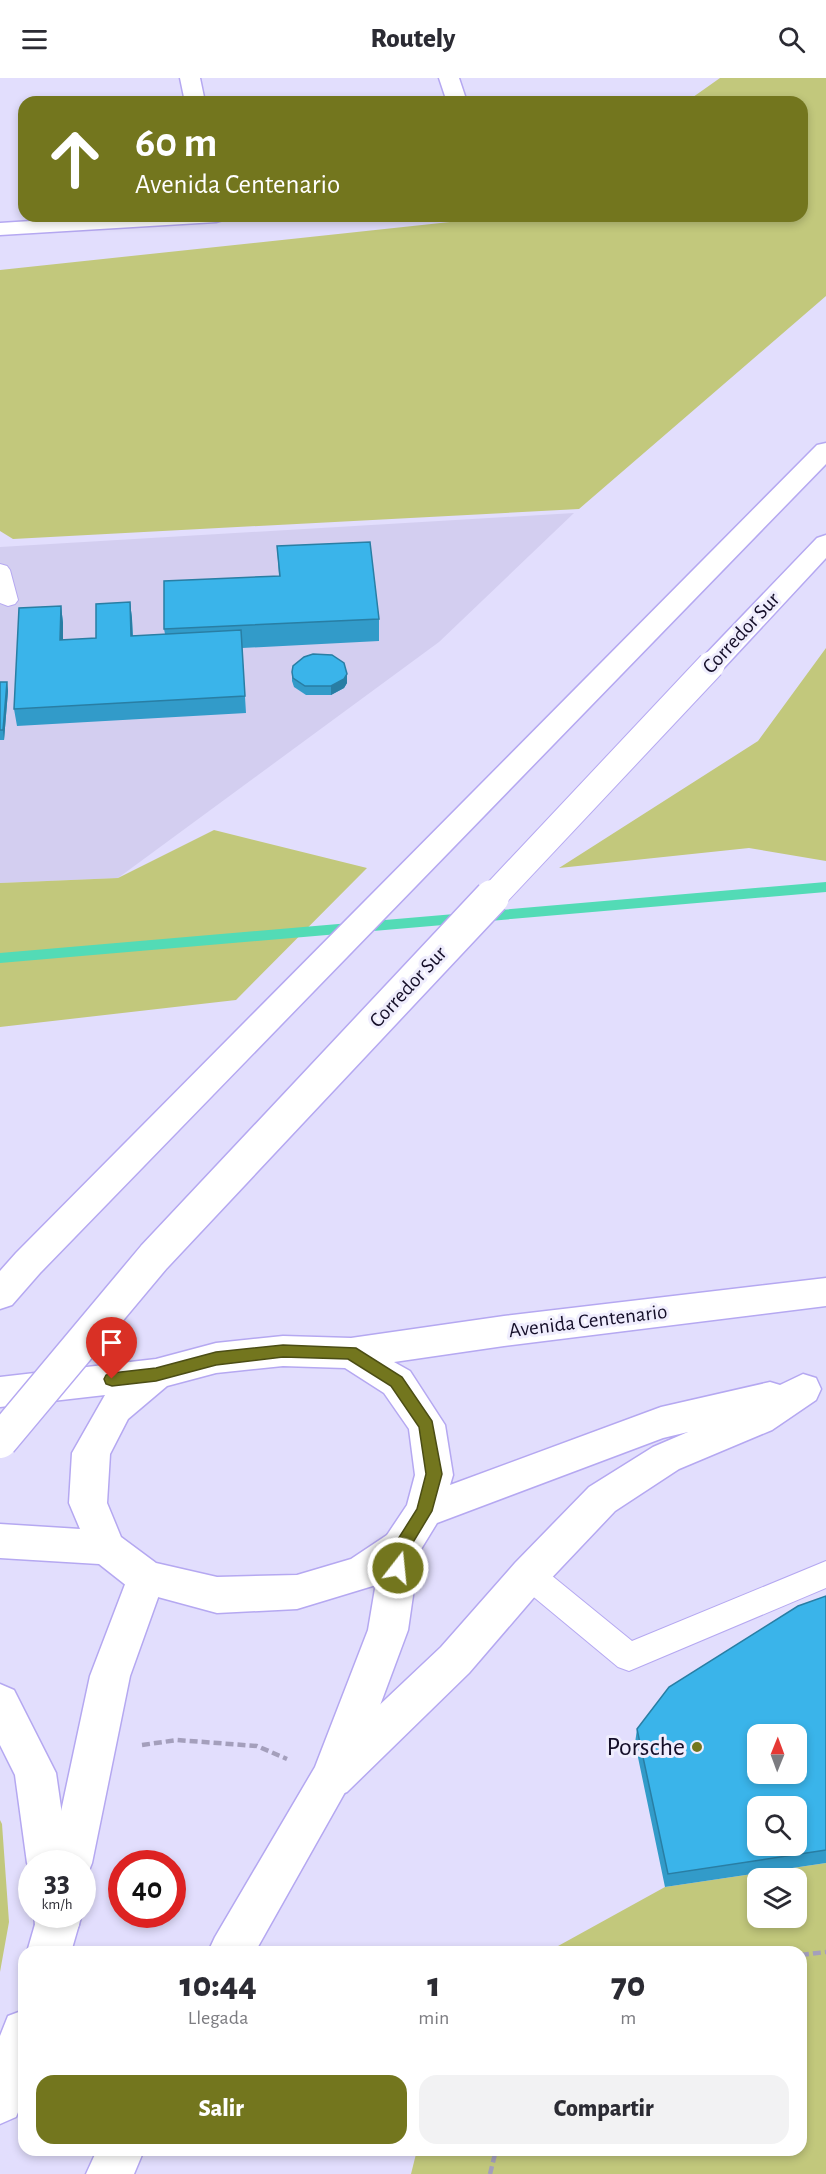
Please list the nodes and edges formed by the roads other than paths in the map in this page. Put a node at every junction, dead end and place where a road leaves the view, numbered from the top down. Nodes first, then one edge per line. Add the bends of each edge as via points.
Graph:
1 (190, 78) edge
2 (449, 78) edge
3 (194, 96) edge
4 (455, 96) edge
5 (116, 222) edge
6 (0, 229) edge
7 (826, 450) edge
8 (826, 543) edge
9 (0, 570) edge
10 (8, 600) dead end
11 (826, 1292) edge
12 (0, 1295) edge
13 (351, 1353) junction
14 (156, 1374) junction
15 (815, 1387) edge
16 (0, 1392) edge
17 (0, 1441) edge
18 (424, 1511) junction
19 (0, 1541) edge
20 (401, 1547) junction
21 (107, 1548) junction
22 (826, 1574) edge
23 (529, 1575) junction
24 (146, 1578) junction
25 (0, 1703) edge
26 (333, 1778) junction
27 (46, 1850) edge
28 (74, 1850) edge
29 (234, 1946) edge
30 (18, 2049) edge
31 (0, 2101) edge
32 (118, 2156) edge
33 (109, 2174) edge

1 - 3 main road
2 - 4 main road
5 - 6 main road
7 - 12 main road
8 - 17 main road, Corredor Sur, bridge via 154,1257
9 - 10 lane
11 - 13 main road, Avenida Centenario
13 - 14 main road, Avenida Centenario via 283,1351 216,1358
13 - 18 main road via 397,1382 427,1425 434,1474
14 - 16 main road
14 - 21 main road via 115,1408 90,1453 88,1503
15 - 18 main road via 661,1423
15 - 23 main road via 759,1419 666,1458 602,1499
18 - 20 main road
19 - 21 main road
20 - 24 main road via 362,1573 297,1592 218,1595
20 - 26 main road via 388,1630
21 - 24 main road
22 - 23 lane via 630,1657
23 - 26 main road via 455,1660
24 - 28 main road via 110,1676
25 - 27 main road via 35,1773
26 - 29 main road
30 - 31 main road
32 - 33 main road

